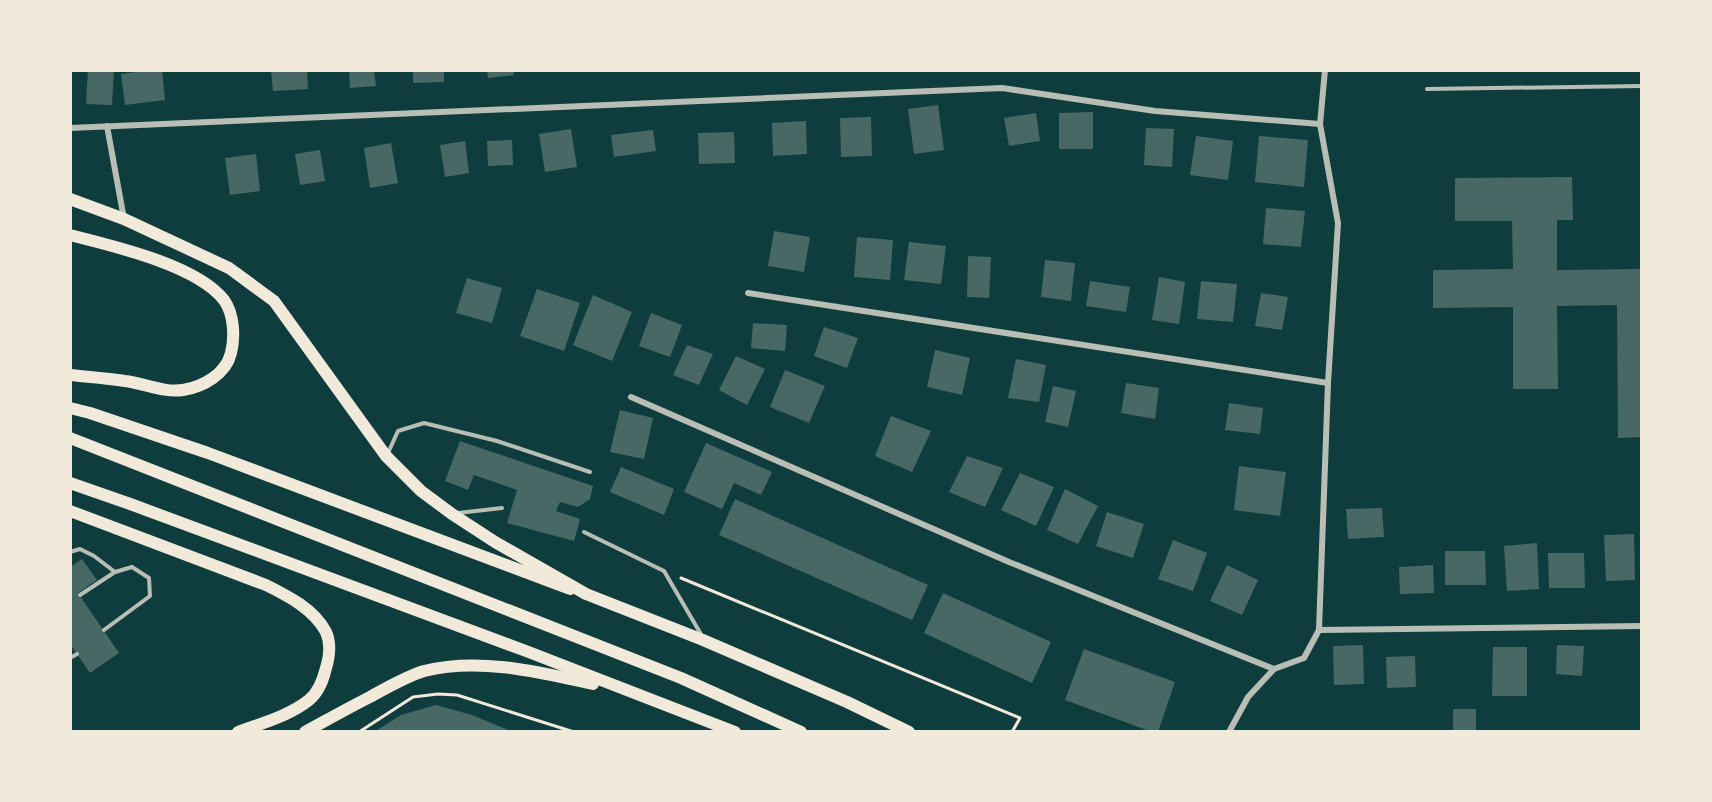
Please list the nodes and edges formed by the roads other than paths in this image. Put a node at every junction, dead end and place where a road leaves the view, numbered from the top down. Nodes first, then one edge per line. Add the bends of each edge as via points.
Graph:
1 (1325, 70) edge
2 (1641, 86) edge
3 (1427, 89) dead end
4 (1320, 124) junction
5 (106, 126) junction
6 (70, 128) edge
7 (70, 199) edge
8 (124, 219) junction
9 (70, 235) edge
10 (748, 293) dead end
11 (70, 375) edge
12 (1328, 383) junction
13 (631, 397) dead end
14 (70, 408) edge
15 (70, 438) edge
16 (386, 456) junction
17 (590, 472) dead end
18 (70, 483) edge
19 (502, 508) dead end
20 (70, 511) edge
21 (452, 514) junction
22 (584, 532) dead end
23 (70, 552) edge
24 (115, 572) junction
25 (586, 594) junction
26 (80, 595) dead end
27 (1641, 626) edge
28 (104, 630) dead end
29 (1319, 630) junction
30 (704, 640) junction
31 (77, 654) dead end
32 (70, 658) edge
33 (1275, 669) junction
34 (633, 693) junction
35 (238, 732) edge
36 (305, 732) edge
37 (735, 732) edge
38 (801, 732) edge
39 (909, 732) edge
40 (1229, 732) edge

1 - 4 street
2 - 3 lane
4 - 5 street via 1155,111 1002,88
4 - 12 street via 1338,223
5 - 6 street
5 - 8 street
7 - 8 main road
8 - 16 main road via 229,268 274,301
9 - 11 main road via 153,258 207,284 224,301 233,337 225,366 196,388 180,391
10 - 12 street
12 - 29 street
13 - 33 street via 1009,562
14 - 25 main road via 208,453
15 - 38 main road via 681,678
16 - 17 lane via 398,432 424,423 497,441
16 - 21 main road
18 - 34 main road
19 - 21 lane
20 - 35 main road via 266,585 292,598 322,627 327,634 329,656 322,683 312,699 296,710
21 - 25 main road
22 - 30 lane via 664,571
23 - 24 lane via 81,549
24 - 26 lane
24 - 28 lane via 132,567 149,578 150,596
25 - 30 main road
27 - 29 street
29 - 33 street via 1305,658
30 - 39 main road
31 - 32 lane
33 - 40 street via 1248,697
34 - 36 main road via 504,668 445,667 404,678
34 - 37 main road

